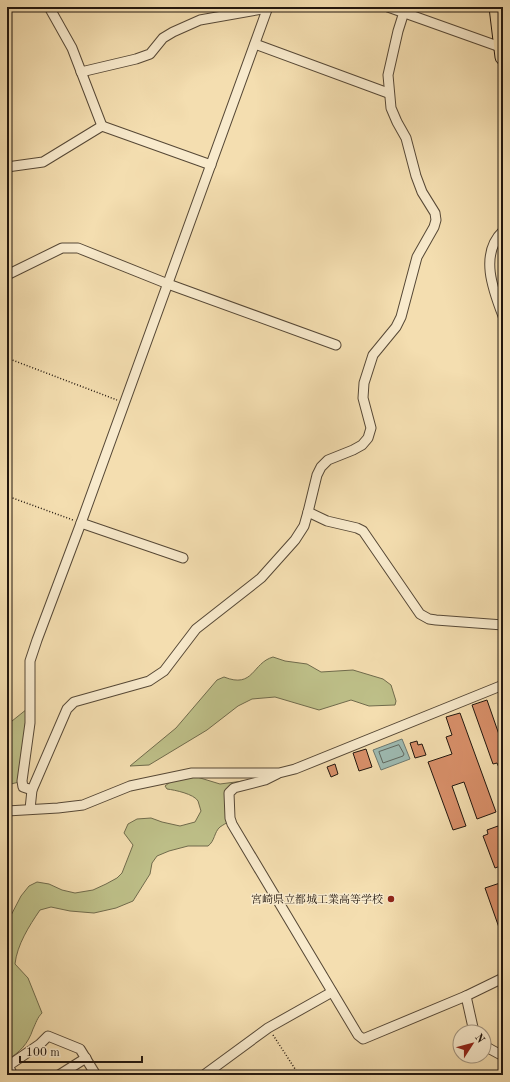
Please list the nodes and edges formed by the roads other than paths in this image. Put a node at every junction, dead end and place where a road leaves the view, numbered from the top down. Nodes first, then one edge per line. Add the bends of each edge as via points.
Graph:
1 (49, 7) edge
2 (388, 7) edge
3 (497, 7) edge
4 (268, 8) edge
5 (403, 10) edge
6 (255, 44) junction
7 (503, 51) edge
8 (81, 72) junction
9 (388, 93) junction
10 (102, 126) junction
11 (211, 165) junction
12 (7, 167) edge
13 (503, 231) edge
14 (7, 275) edge
15 (168, 284) junction
16 (503, 316) edge
17 (336, 345) dead end
18 (308, 512) junction
19 (81, 523) junction
20 (183, 558) dead end
21 (503, 625) edge
22 (503, 685) edge
23 (279, 773) junction
24 (32, 790) junction
25 (30, 809) junction
26 (7, 811) edge
27 (503, 978) edge
28 (332, 992) junction
29 (466, 996) junction
30 (472, 1024) edge
31 (492, 1050) edge
32 (503, 1056) edge
33 (86, 1058) junction
34 (207, 1074) edge
35 (13, 1075) edge
36 (59, 1075) edge
37 (96, 1075) edge

1 - 8 street via 72,48
2 - 5 street
3 - 7 main road
4 - 6 street
4 - 8 street via 200,20 163,38 150,54
5 - 7 street
5 - 9 street via 388,75
6 - 9 street
6 - 11 street
8 - 10 street
9 - 18 street via 390,108 406,138 416,176 436,220 417,258 401,317 373,355 364,383 363,398 371,428 368,438 353,450 328,460 321,467
10 - 11 street
10 - 12 street via 43,162
11 - 15 street
13 - 16 street via 490,251 489,265
14 - 15 street via 62,248 78,248
15 - 17 street
15 - 19 street
18 - 21 street via 327,521 363,531 420,614 436,620
18 - 24 street via 304,526 295,540 271,568 196,630 164,671 149,681 70,705
19 - 20 street
19 - 24 street via 30,661 30,724 22,781 24,787
22 - 23 street via 306,766
23 - 25 street via 192,773 130,786 83,805
23 - 28 street via 230,790 230,818
24 - 25 street
25 - 26 street
27 - 29 street
28 - 29 street via 363,1039
28 - 34 street via 268,1028
29 - 30 street
31 - 32 street
33 - 35 street via 80,1049 48,1036 8,1066
33 - 36 street
33 - 37 street

